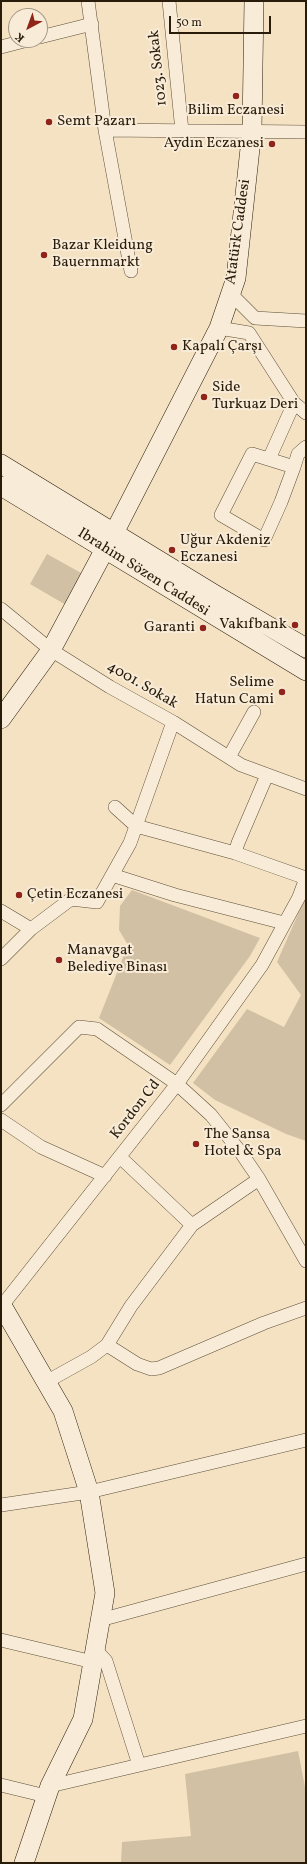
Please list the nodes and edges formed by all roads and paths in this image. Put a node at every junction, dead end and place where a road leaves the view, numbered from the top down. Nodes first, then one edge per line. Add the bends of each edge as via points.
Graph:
1 (88, 1) edge
2 (169, 1) edge
3 (254, 1) edge
4 (92, 24) junction
5 (48, 35) edge
6 (105, 130) junction
7 (252, 130) junction
8 (182, 131) junction
9 (306, 132) edge
10 (131, 271) dead end
11 (231, 294) junction
12 (306, 321) edge
13 (219, 328) junction
14 (294, 403) junction
15 (306, 413) edge
16 (306, 447) edge
17 (269, 459) junction
18 (1, 464) edge
19 (294, 467) junction
20 (1, 486) edge
21 (110, 541) junction
22 (1, 608) edge
23 (306, 648) edge
24 (51, 650) junction
25 (306, 672) edge
26 (254, 712) dead end
27 (1, 719) edge
28 (173, 722) junction
29 (229, 757) junction
30 (267, 775) junction
31 (306, 789) edge
32 (115, 807) dead end
33 (136, 826) junction
34 (235, 853) junction
35 (112, 875) junction
36 (306, 878) edge
37 (1, 911) edge
38 (284, 923) junction
39 (31, 929) junction
40 (1, 959) edge
41 (177, 1084) junction
42 (1, 1105) edge
43 (1, 1120) edge
44 (120, 1157) junction
45 (105, 1176) junction
46 (259, 1179) junction
47 (192, 1225) junction
48 (306, 1261) edge
49 (1, 1306) edge
50 (306, 1308) edge
51 (107, 1346) junction
52 (46, 1382) junction
53 (306, 1440) edge
54 (89, 1492) junction
55 (1, 1505) edge
56 (306, 1564) edge
57 (100, 1620) junction
58 (1, 1640) edge
59 (94, 1656) junction
60 (306, 1726) edge
61 (139, 1765) junction
62 (1, 1785) edge
63 (48, 1791) junction
64 (26, 1856) edge
65 (14, 1863) edge

1 - 4 street
2 - 8 street, 1023. Sokak
3 - 7 street, Atatürk Caddesi
4 - 5 street
4 - 6 street
6 - 8 street
6 - 10 street
7 - 8 street
7 - 9 street
7 - 11 street, Atatürk Caddesi via 236,278
11 - 12 street via 255,318
11 - 13 street, Atatürk Caddesi
13 - 14 street via 249,333
13 - 21 street, Atatürk Caddesi
14 - 15 street
14 - 17 street
16 - 19 street via 298,454
17 - 19 street
17 - 19 street via 252,454 221,515 264,540
18 - 21 street, Ibrahim Sözen Caddesi
20 - 21 street, Ibrahim Sözen Caddesi
21 - 23 street, Ibrahim Sözen Caddesi via 214,594
21 - 24 street, Atatürk Caddesi
21 - 25 street, Ibrahim Sözen Caddesi
22 - 24 street, 4001. Sokak
24 - 27 street, Atatürk Caddesi
24 - 28 street, 4001. Sokak
26 - 29 street
28 - 29 street, 4001. Sokak
28 - 33 street
29 - 30 street, 4001. Sokak via 241,765
30 - 31 street, 4001. Sokak
30 - 34 street
32 - 33 street
33 - 34 street
33 - 35 street via 130,843
34 - 36 street
35 - 38 street via 175,895
35 - 39 street via 97,902 72,899
36 - 38 street, Kordon Cd via 299,897
37 - 39 street
38 - 41 street, Kordon Cd via 262,965
39 - 40 street
41 - 42 street via 97,1029 79,1027
41 - 44 street, Kordon Cd
41 - 46 street via 211,1116
43 - 45 street via 41,1147
44 - 45 street, Kordon Cd
44 - 47 street
45 - 49 street, Kordon Cd
46 - 47 street
46 - 48 street
47 - 51 street via 131,1306
49 - 52 street
50 - 51 street via 159,1368 151,1369 137,1364
51 - 52 street
52 - 54 street via 63,1411
53 - 54 street
54 - 55 street
54 - 57 street via 105,1593
56 - 57 street
57 - 59 street
58 - 59 street
59 - 61 street via 106,1661
59 - 63 street via 83,1719
60 - 61 street
61 - 63 street
62 - 63 street
63 - 64 street
64 - 65 street

